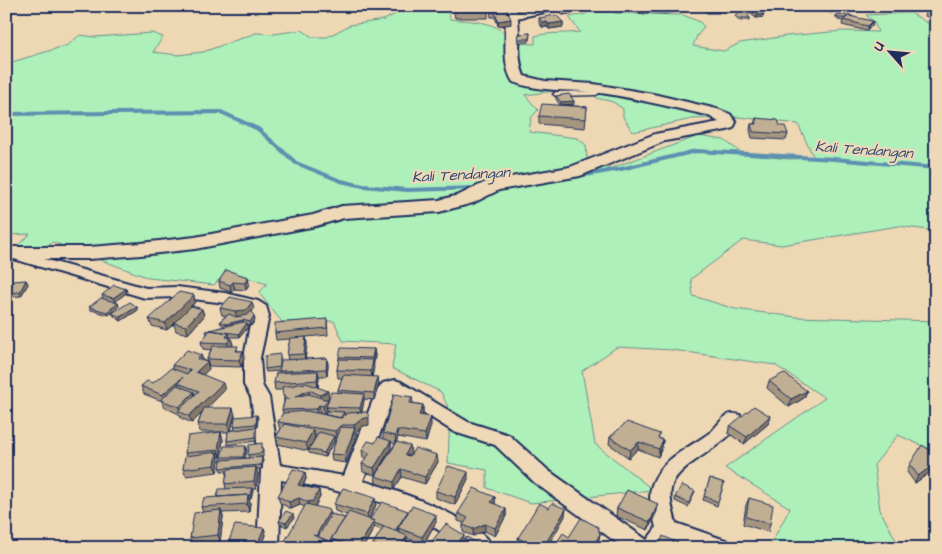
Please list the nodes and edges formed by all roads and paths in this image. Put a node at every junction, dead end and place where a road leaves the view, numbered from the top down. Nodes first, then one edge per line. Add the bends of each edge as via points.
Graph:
1 (569, 6) edge
2 (828, 6) edge
3 (510, 11) edge
4 (860, 21) edge
5 (600, 88) junction
6 (556, 94) edge
7 (9, 254) edge
8 (733, 420) dead end
9 (271, 471) junction
10 (351, 485) junction
11 (666, 529) junction
12 (268, 548) edge
13 (482, 548) edge
14 (641, 548) edge
15 (654, 548) edge
16 (720, 548) edge

1 - 3 street
2 - 4 lane
3 - 5 street via 513,71 518,79 534,84
5 - 6 lane via 596,93
5 - 7 street via 712,112 728,122 727,125 661,137 574,172 490,188 439,206 342,212 195,243 89,254
7 - 9 street via 145,293 177,292 225,298 252,304 260,310 252,358 253,385 260,397
8 - 11 street via 719,438 681,460 665,476 659,498
9 - 10 street
9 - 12 street
10 - 13 street via 423,508
10 - 14 street via 385,392 395,386 461,427 502,440 542,476
11 - 15 street
11 - 16 street

